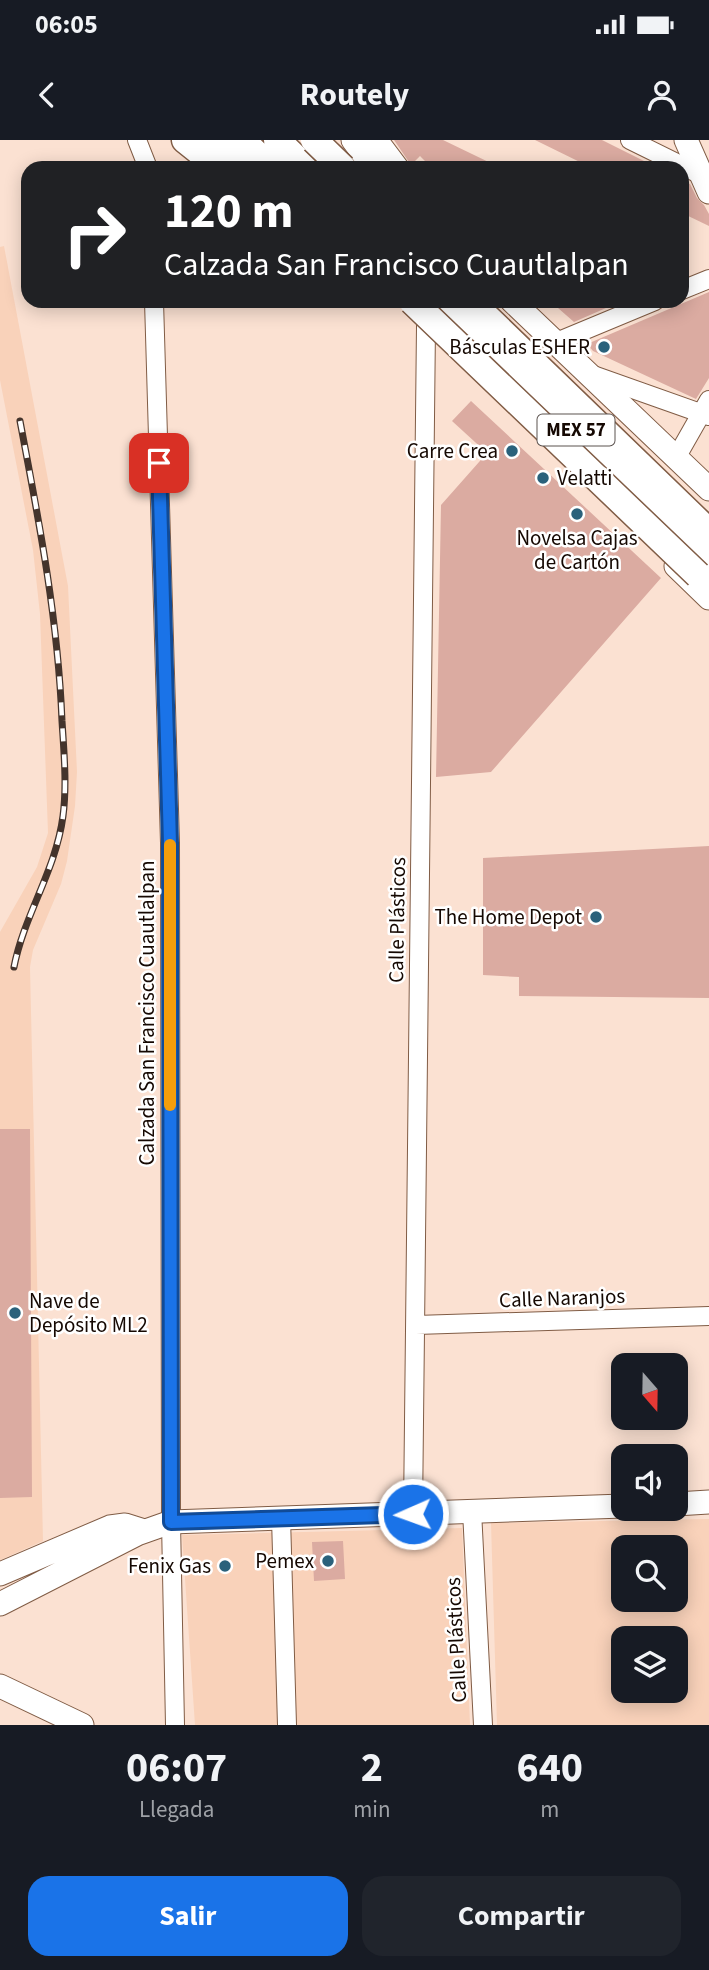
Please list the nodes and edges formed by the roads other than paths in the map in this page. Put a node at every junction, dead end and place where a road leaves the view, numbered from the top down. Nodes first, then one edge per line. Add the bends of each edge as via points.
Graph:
1 (137, 140) edge
2 (185, 140) edge
3 (212, 140) edge
4 (221, 140) edge
5 (242, 140) edge
6 (250, 140) edge
7 (263, 140) edge
8 (277, 140) edge
9 (305, 140) edge
10 (317, 140) edge
11 (376, 140) edge
12 (630, 140) edge
13 (686, 140) edge
14 (335, 160) edge
15 (145, 161) edge
16 (211, 161) edge
17 (238, 161) edge
18 (244, 161) edge
19 (264, 161) edge
20 (392, 161) edge
21 (667, 161) edge
22 (689, 174) edge
23 (705, 183) edge
24 (709, 279) edge
25 (689, 287) edge
26 (154, 308) edge
27 (406, 308) edge
28 (419, 308) edge
29 (450, 308) edge
30 (477, 308) edge
31 (488, 308) edge
32 (495, 308) edge
33 (519, 308) edge
34 (638, 308) edge
35 (426, 326) junction
36 (554, 343) junction
37 (586, 373) junction
38 (707, 409) edge
39 (676, 458) junction
40 (709, 489) edge
41 (611, 503) junction
42 (709, 512) edge
43 (661, 513) junction
44 (709, 520) edge
45 (709, 532) edge
46 (709, 560) edge
47 (709, 586) edge
48 (709, 598) edge
49 (709, 1317) edge
50 (415, 1325) junction
51 (709, 1502) edge
52 (688, 1503) edge
53 (611, 1506) edge
54 (472, 1511) junction
55 (413, 1514) junction
56 (281, 1518) junction
57 (171, 1522) junction
58 (144, 1531) junction
59 (0, 1574) edge
60 (0, 1604) edge
61 (0, 1686) edge
62 (82, 1725) edge
63 (175, 1725) edge
64 (287, 1725) edge
65 (483, 1725) edge

1 - 15 street
2 - 16 highway
3 - 17 highway
4 - 18 main road
5 - 19 highway
6 - 7 main road
8 - 14 highway
9 - 14 highway
10 - 14 highway, bridge
11 - 20 main road
12 - 21 street
13 - 23 main road
22 - 23 street
24 - 25 street
26 - 57 street, Calzada San Francisco Cuautlalpan via 170,843
27 - 35 main road
28 - 47 highway, bridge
29 - 43 highway, MEX 57
30 - 45 highway, MEX 57
31 - 44 highway
32 - 42 highway
33 - 36 main road
34 - 36 street
35 - 41 main road
35 - 50 street, Calle Plásticos
36 - 37 main road
37 - 38 street
37 - 39 main road
38 - 39 street
39 - 40 main road
41 - 43 highway
41 - 48 main road
43 - 46 highway, MEX 57
49 - 50 street, Calle Naranjos
50 - 55 street, Calle Plásticos
51 - 52 main road
53 - 54 main road
54 - 55 main road
54 - 65 street, Calle Plásticos
55 - 56 main road
56 - 57 main road
56 - 64 street
57 - 58 main road
57 - 63 street, Calzada San Francisco Cuautlalpan
58 - 59 main road via 125,1525 110,1527
58 - 60 main road
61 - 62 main road

